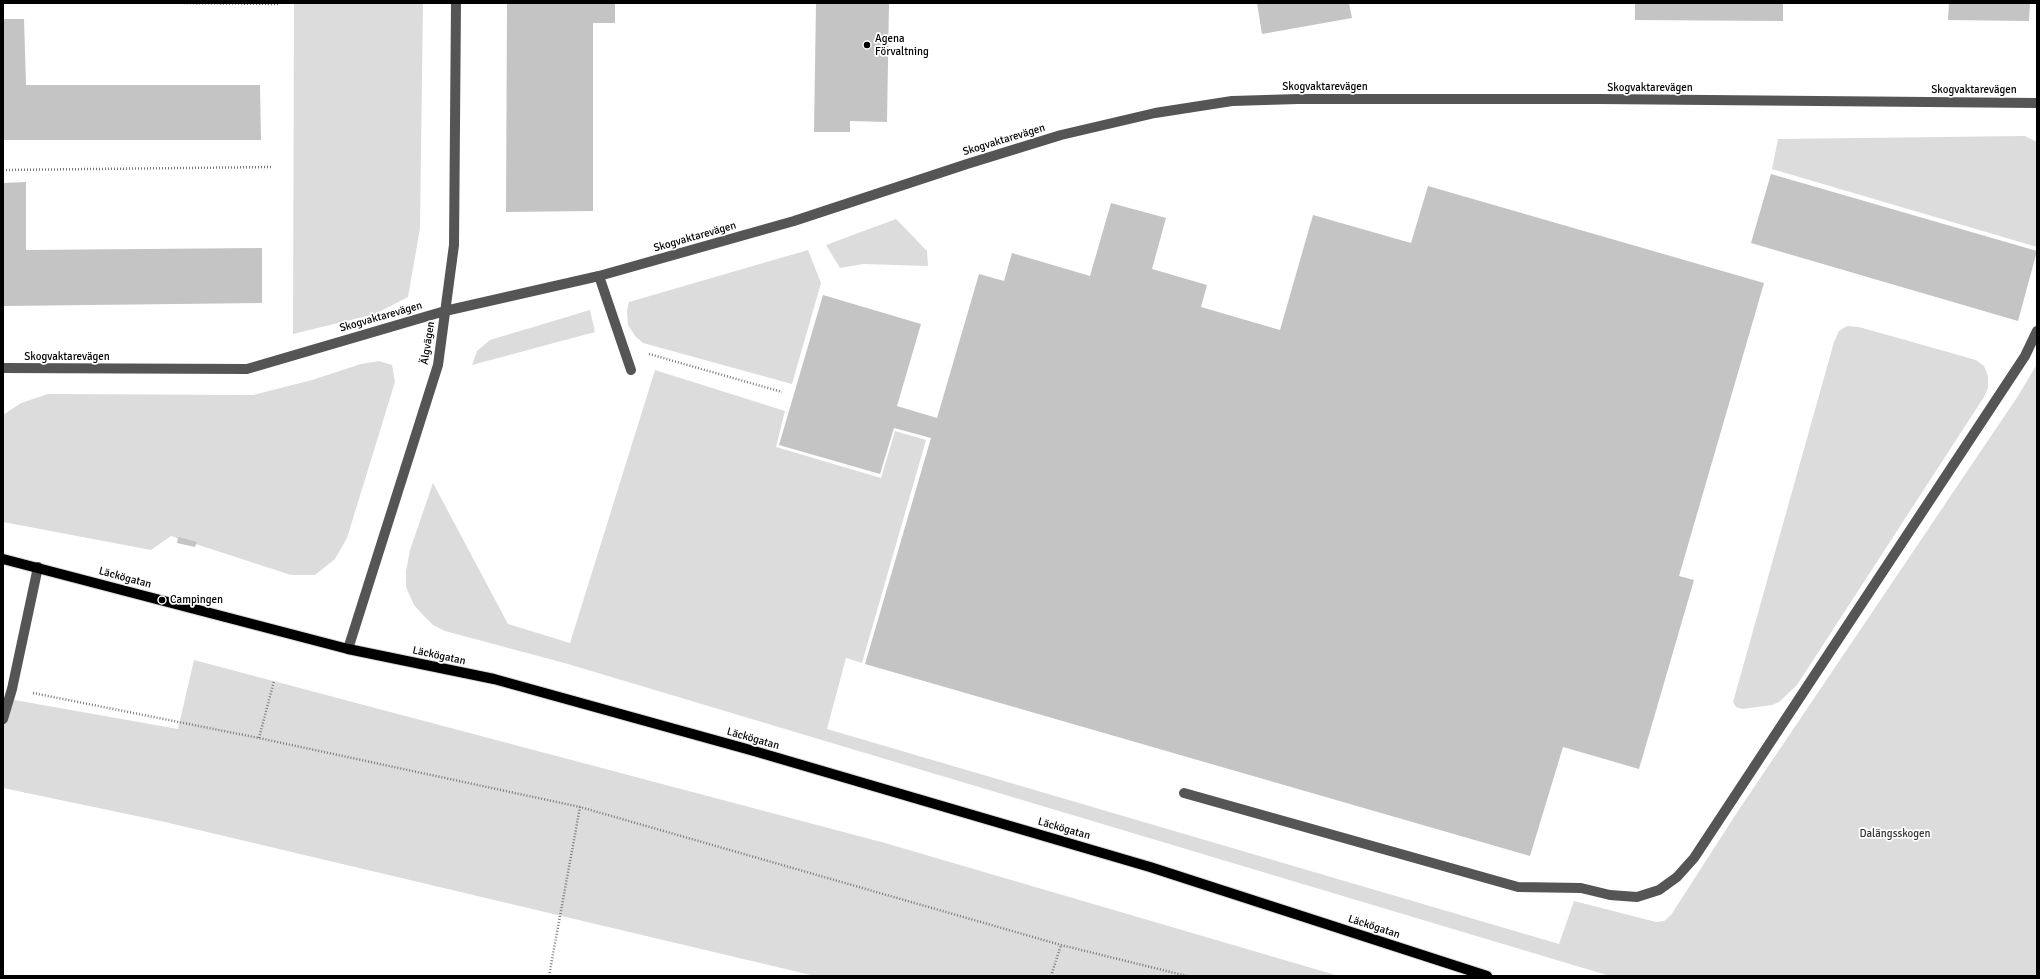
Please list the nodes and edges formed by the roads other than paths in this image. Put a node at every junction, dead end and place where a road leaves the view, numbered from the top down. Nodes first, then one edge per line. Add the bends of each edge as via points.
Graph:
1 (456, 3) edge
2 (2037, 103) edge
3 (599, 276) junction
4 (445, 310) junction
5 (2037, 330) edge
6 (3, 368) edge
7 (631, 370) dead end
8 (3, 559) edge
9 (38, 567) junction
10 (348, 649) junction
11 (3, 719) edge
12 (1184, 793) dead end
13 (1487, 976) edge

1 - 4 street, Älgvägen via 454,245
2 - 3 street, Skogvaktarevägen via 1583,99 1232,101 1155,113 1061,135 794,221
3 - 4 street, Skogvaktarevägen
3 - 7 street
4 - 6 street, Skogvaktarevägen via 247,369
4 - 10 street, Älgvägen via 438,365
5 - 12 street via 2025,356 1694,858 1677,877 1659,890 1637,897 1610,895 1581,888 1518,887
8 - 9 main road, Läckögatan
9 - 10 main road, Läckögatan
9 - 11 street
10 - 13 main road, Läckögatan via 494,679 754,751 1150,867

